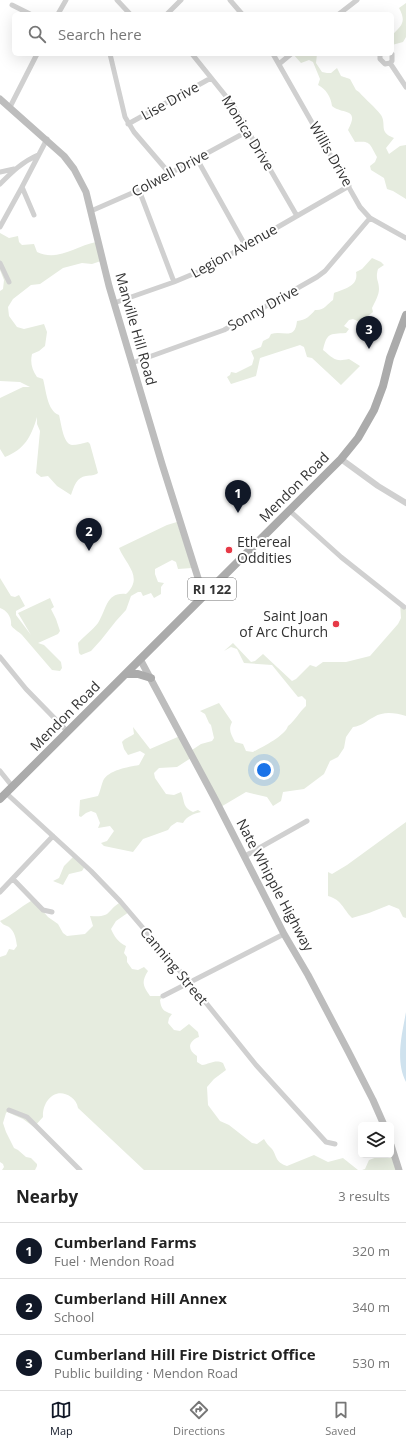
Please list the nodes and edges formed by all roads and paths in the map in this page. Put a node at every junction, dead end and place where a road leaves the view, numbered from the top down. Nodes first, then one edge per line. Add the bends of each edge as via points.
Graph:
1 (66, 0) edge
2 (117, 0) edge
3 (181, 0) edge
4 (230, 0) edge
5 (357, 0) edge
6 (12, 5) dead end
7 (26, 12) edge
8 (59, 12) edge
9 (128, 12) edge
10 (169, 12) edge
11 (240, 12) edge
12 (342, 12) edge
13 (36, 56) edge
14 (110, 56) edge
15 (194, 56) edge
16 (274, 56) edge
17 (289, 56) edge
18 (380, 56) edge
19 (392, 56) edge
20 (390, 63) junction
21 (279, 64) junction
22 (211, 78) junction
23 (406, 87) edge
24 (0, 99) edge
25 (10, 107) junction
26 (128, 124) junction
27 (248, 131) junction
28 (46, 139) junction
29 (38, 155) junction
30 (197, 159) junction
31 (14, 169) junction
32 (0, 172) edge
33 (170, 174) junction
34 (0, 184) edge
35 (349, 186) junction
36 (22, 187) junction
37 (139, 190) junction
38 (91, 211) junction
39 (34, 215) dead end
40 (298, 216) junction
41 (370, 218) junction
42 (0, 227) edge
43 (406, 238) edge
44 (245, 245) junction
45 (0, 263) edge
46 (9, 282) dead end
47 (174, 282) junction
48 (114, 303) junction
49 (406, 315) edge
50 (405, 325) edge
51 (132, 364) junction
52 (341, 459) junction
53 (406, 503) edge
54 (290, 510) junction
55 (207, 594) junction
56 (404, 607) dead end
57 (0, 657) edge
58 (140, 659) junction
59 (126, 674) junction
60 (151, 678) junction
61 (67, 731) junction
62 (0, 771) edge
63 (12, 786) junction
64 (3, 796) edge
65 (307, 821) dead end
66 (53, 836) junction
67 (245, 856) junction
68 (13, 879) junction
69 (0, 892) edge
70 (52, 912) dead end
71 (284, 934) junction
72 (190, 983) junction
73 (163, 996) dead end
74 (9, 1110) dead end
75 (383, 1122) edge
76 (334, 1144) dead end
77 (394, 1154) edge
78 (80, 1170) edge
79 (399, 1170) edge

1 - 8 street
2 - 9 street
3 - 10 street
4 - 11 street
5 - 12 street
6 - 7 street
13 - 25 street
14 - 26 street via 122,111
15 - 22 street, Monica Drive
16 - 21 street, Willis Drive
17 - 21 street
18 - 20 street via 382,62
19 - 20 street
20 - 23 street
21 - 35 street, Willis Drive
22 - 26 street, Lise Drive
22 - 27 street, Monica Drive via 233,105
24 - 25 main road, Manville Hill Road
25 - 28 main road, Manville Hill Road
26 - 33 street
27 - 30 street, Colwell Drive
27 - 40 street, Monica Drive
28 - 29 street
28 - 38 main road, Manville Hill Road via 70,162 86,192
29 - 31 street
29 - 36 street
30 - 33 street, Colwell Drive
30 - 44 street
31 - 32 street
31 - 34 street
33 - 37 street, Colwell Drive
35 - 40 street, Legion Avenue
35 - 41 street, Willis Drive via 360,207
36 - 39 street
36 - 42 street
37 - 38 street, Colwell Drive
37 - 47 street
38 - 48 main road, Manville Hill Road
40 - 44 street, Legion Avenue
41 - 43 street, Willis Drive
41 - 51 street, Sonny Drive via 317,277 224,330
44 - 47 street, Legion Avenue
45 - 46 street
47 - 48 street, Legion Avenue
48 - 51 main road, Manville Hill Road
49 - 50 main road, Mendon Road / RI 122
50 - 52 main road, Mendon Road / RI 122 via 390,358 374,410 358,438
51 - 55 main road, Manville Hill Road via 188,550 202,588
52 - 53 street
52 - 54 main road, Mendon Road / RI 122
54 - 55 main road, Mendon Road / RI 122
54 - 56 street via 341,557
55 - 58 main road, Mendon Road / RI 122
57 - 61 street via 26,689
58 - 59 main road, Mendon Road / RI 122
58 - 60 main road, Nate Whipple Highway
59 - 60 main road
59 - 61 main road, Mendon Road / RI 122
60 - 67 main road, Nate Whipple Highway
61 - 63 main road, Mendon Road / RI 122
62 - 63 street
63 - 64 main road, Mendon Road / RI 122
64 - 66 street, Canning Street
65 - 67 street
66 - 68 street
66 - 72 street, Canning Street via 92,871 120,901
67 - 71 main road, Nate Whipple Highway
68 - 69 street
68 - 70 street via 43,910
71 - 72 street
71 - 75 main road, Nate Whipple Highway via 348,1051
72 - 73 street
72 - 76 street, Canning Street via 256,1065 326,1142
74 - 78 street via 27,1117
77 - 79 main road

